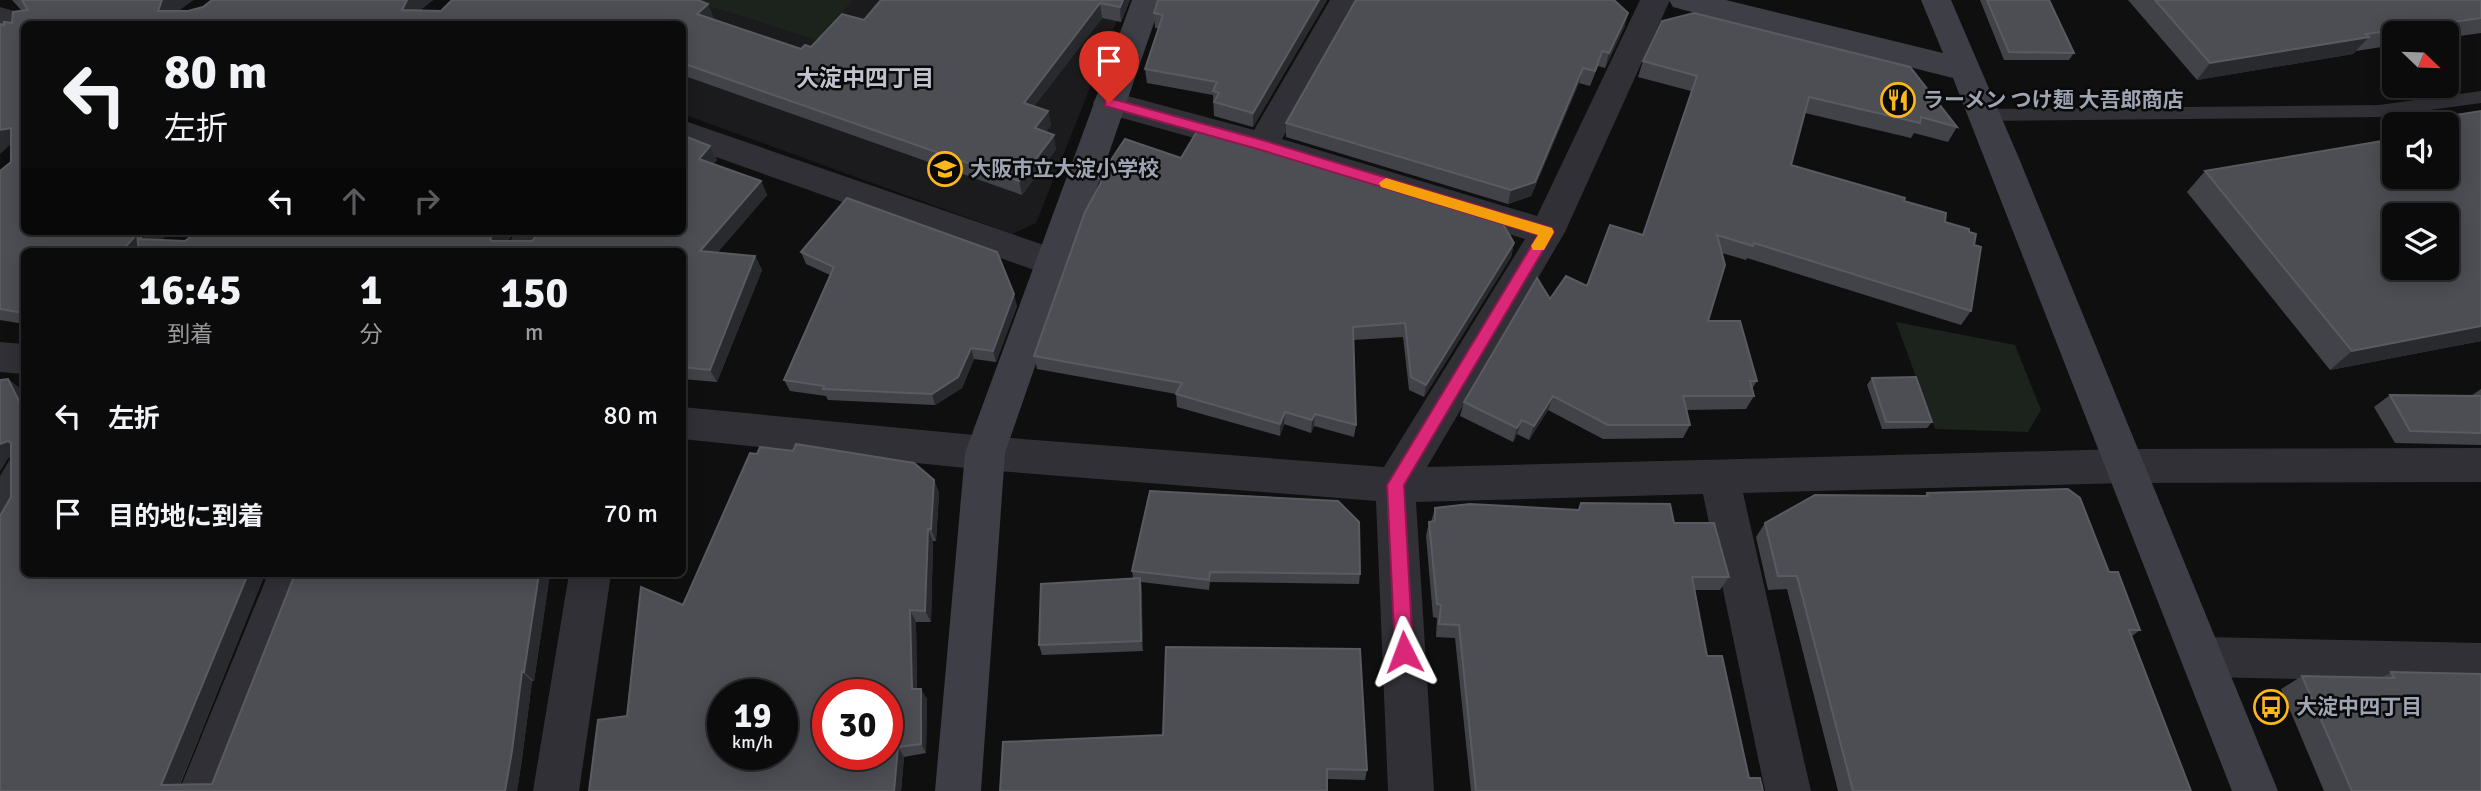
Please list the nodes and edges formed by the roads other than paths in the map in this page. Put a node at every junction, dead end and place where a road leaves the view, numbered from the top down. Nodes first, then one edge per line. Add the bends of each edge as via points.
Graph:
1 (1147, 0) edge
2 (1345, 0) edge
3 (1655, 0) edge
4 (1684, 0) edge
5 (1936, 0) edge
6 (0, 18) edge
7 (21, 24) edge
8 (1968, 70) junction
9 (2481, 96) edge
10 (1109, 103) junction
11 (1985, 116) junction
12 (686, 133) edge
13 (1262, 145) junction
14 (1547, 232) junction
15 (1054, 263) junction
16 (0, 357) edge
17 (21, 359) edge
18 (686, 423) edge
19 (985, 453) junction
20 (2481, 465) edge
21 (2124, 466) junction
22 (21, 476) edge
23 (1719, 476) junction
24 (1395, 485) junction
25 (0, 513) edge
26 (288, 577) edge
27 (590, 577) edge
28 (2204, 657) junction
29 (2481, 663) edge
30 (202, 791) edge
31 (555, 791) edge
32 (958, 791) edge
33 (1412, 791) edge
34 (1788, 791) edge
35 (2255, 791) edge

1 - 10 street
2 - 13 street
3 - 14 street
4 - 8 street
5 - 8 street
6 - 7 street
8 - 11 street
9 - 11 lane via 2379,111
10 - 13 street
10 - 15 street
11 - 21 street
12 - 15 street
13 - 14 street
14 - 24 street
15 - 19 street
16 - 17 street
18 - 19 street
19 - 24 street
19 - 32 street
20 - 21 street
21 - 23 street
21 - 28 street
22 - 25 street
23 - 24 street
23 - 34 street
24 - 33 street
26 - 30 street
27 - 31 street
28 - 29 street
28 - 35 street

